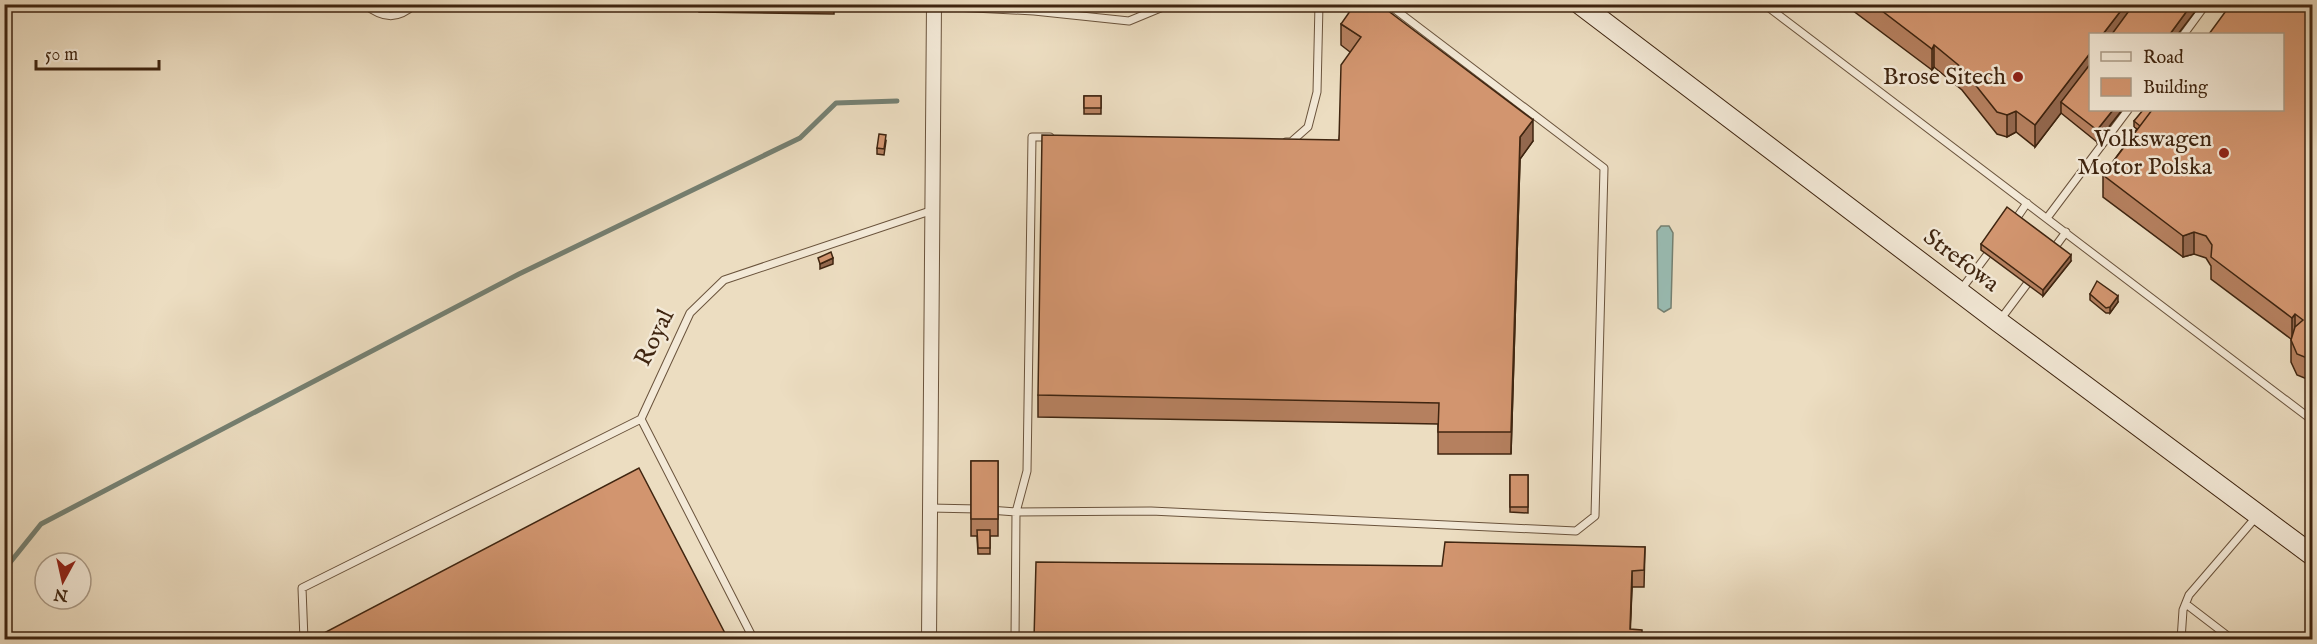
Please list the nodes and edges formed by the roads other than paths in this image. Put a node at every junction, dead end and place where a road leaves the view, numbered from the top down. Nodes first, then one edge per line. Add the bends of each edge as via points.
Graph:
1 (364, 4) edge
2 (415, 4) edge
3 (1170, 4) edge
4 (1319, 4) edge
5 (1388, 4) edge
6 (1580, 4) edge
7 (1764, 4) edge
8 (2206, 4) edge
9 (934, 5) edge
10 (1032, 8) edge
11 (2185, 33) edge
12 (2127, 111) edge
13 (1056, 138) edge
14 (1280, 142) edge
15 (2027, 203) junction
16 (933, 210) junction
17 (2047, 218) junction
18 (2016, 219) edge
19 (2066, 232) junction
20 (2055, 247) edge
21 (1987, 255) edge
22 (2027, 284) edge
23 (1959, 291) junction
24 (1999, 322) junction
25 (641, 419) junction
26 (2313, 420) edge
27 (930, 508) junction
28 (1016, 512) junction
29 (2259, 514) junction
30 (2313, 555) edge
31 (2186, 604) junction
32 (2181, 630) junction
33 (304, 639) edge
34 (754, 639) edge
35 (928, 639) edge
36 (1015, 639) edge
37 (2181, 639) edge
38 (2187, 639) edge
39 (2233, 639) edge

1 - 2 lane via 380,16 389,17 402,14
3 - 10 lane via 1129,21
4 - 14 lane via 1317,92 1308,127 1291,142
5 - 28 lane via 1604,168 1595,516 1576,531 1151,512
6 - 23 street, Strefowa
7 - 15 lane
8 - 11 lane
9 - 10 lane
9 - 16 street
12 - 17 lane
13 - 28 lane via 1032,137 1027,471
15 - 17 lane
15 - 18 lane
16 - 25 lane, Royal via 724,280 690,313
16 - 27 street
17 - 19 lane
19 - 20 lane
19 - 26 lane
21 - 23 lane
22 - 24 lane
23 - 24 street, Strefowa
24 - 29 street, Strefowa
25 - 33 lane via 302,588
25 - 34 lane
27 - 28 lane
27 - 35 street
28 - 36 lane
29 - 30 street, Strefowa
29 - 31 lane via 2189,595
31 - 32 lane
31 - 39 lane
32 - 37 lane
32 - 38 lane

